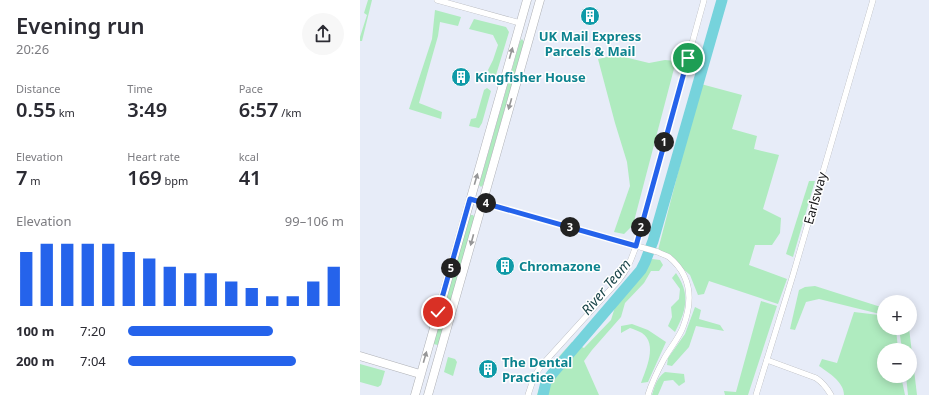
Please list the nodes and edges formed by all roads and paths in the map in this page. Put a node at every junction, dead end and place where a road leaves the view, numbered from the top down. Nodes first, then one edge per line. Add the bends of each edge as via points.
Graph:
1 (437, 0) edge
2 (526, 0) edge
3 (540, 0) edge
4 (704, 0) edge
5 (873, 0) edge
6 (520, 23) junction
7 (532, 26) junction
8 (470, 199) junction
9 (482, 202) junction
10 (636, 246) junction
11 (360, 356) edge
12 (767, 360) junction
13 (420, 374) junction
14 (433, 376) junction
15 (416, 391) edge
16 (428, 395) edge
17 (528, 395) edge
18 (648, 395) edge
19 (756, 395) edge
20 (831, 395) edge

1 - 6 street
2 - 6 street
3 - 7 street
4 - 10 street
5 - 12 street, Earlsway
6 - 7 street
8 -> 6 street
7 -> 9 street
8 - 9 street
13 -> 8 street
9 - 10 street
9 -> 14 street
10 - 17 street via 626,271 541,366
10 - 18 street via 668,257 687,281 690,297 683,328 656,373
11 - 13 street
12 - 19 street, Earlsway
12 - 20 street via 816,378
13 - 15 street
14 - 15 street via 425,378
14 - 16 street

